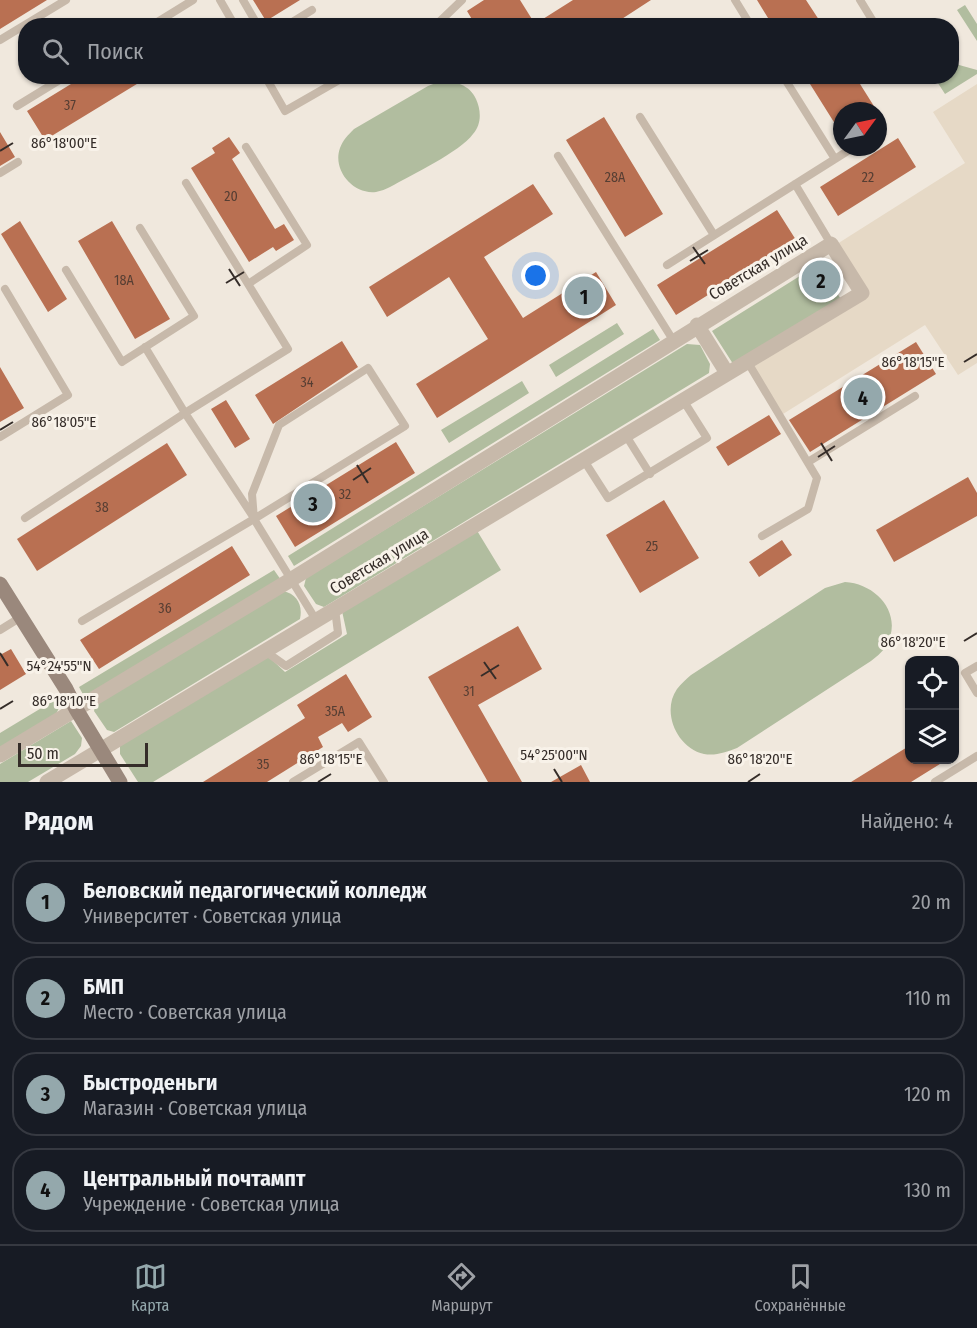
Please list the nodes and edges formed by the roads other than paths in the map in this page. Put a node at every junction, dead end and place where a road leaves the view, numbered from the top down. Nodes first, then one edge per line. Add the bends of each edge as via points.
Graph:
1 (66, 0) edge
2 (193, 0) edge
3 (220, 0) edge
4 (243, 0) edge
5 (462, 0) edge
6 (735, 0) edge
7 (860, 0) edge
8 (312, 10) dead end
9 (36, 18) edge
10 (163, 18) edge
11 (230, 18) edge
12 (253, 18) edge
13 (299, 18) edge
14 (443, 18) edge
15 (746, 18) edge
16 (871, 18) edge
17 (18, 29) edge
18 (0, 40) edge
19 (53, 84) edge
20 (270, 84) edge
21 (332, 84) edge
22 (788, 84) edge
23 (18, 106) dead end
24 (640, 117) dead end
25 (246, 147) dead end
26 (558, 156) dead end
27 (840, 156) edge
28 (836, 159) junction
29 (18, 162) dead end
30 (0, 173) edge
31 (186, 183) dead end
32 (795, 184) junction
33 (140, 228) dead end
34 (714, 235) junction
35 (831, 244) junction
36 (667, 265) dead end
37 (66, 270) dead end
38 (248, 284) junction
39 (5, 289) dead end
40 (697, 325) junction
41 (673, 340) junction
42 (145, 347) junction
43 (747, 361) junction
44 (727, 373) junction
45 (915, 396) dead end
46 (682, 400) junction
47 (185, 413) junction
48 (625, 434) junction
49 (0, 437) edge
50 (583, 459) junction
51 (808, 462) junction
52 (650, 474) junction
53 (25, 518) dead end
54 (254, 519) junction
55 (762, 536) dead end
56 (292, 579) junction
57 (0, 584) edge
58 (334, 609) junction
59 (21, 616) junction
60 (316, 620) junction
61 (82, 621) dead end
62 (0, 630) edge
63 (265, 651) junction
64 (977, 666) edge
65 (977, 693) edge
66 (76, 709) junction
67 (100, 750) junction
68 (0, 755) edge
69 (977, 756) edge
70 (47, 782) edge
71 (120, 782) edge
72 (293, 782) edge
73 (384, 782) edge
74 (935, 782) edge

1 - 9 lane
2 - 10 lane
3 - 11 lane
4 - 12 lane
5 - 14 lane
6 - 15 lane
7 - 16 lane
8 - 13 lane
17 - 18 lane
19 - 23 lane
20 - 21 lane via 285,111
22 - 28 lane
24 - 34 lane
25 - 38 lane via 307,245
26 - 41 lane
27 - 28 lane
28 - 32 lane
29 - 30 lane
31 - 38 lane
32 - 34 lane
32 - 35 lane
33 - 42 lane via 194,316
34 - 36 lane
35 - 40 street, Советская улица
35 - 43 street, Советская улица via 862,293
37 - 42 lane via 122,362
38 - 47 lane via 288,349
39 - 49 lane via 68,395
40 - 41 street, Советская улица
40 - 44 street
41 - 56 street, Советская улица
42 - 47 lane
43 - 44 street, Советская улица
43 - 51 lane
44 - 46 street, Советская улица
45 - 51 lane
46 - 48 street, Советская улица
46 - 52 lane via 708,438
47 - 53 lane
47 - 54 lane
48 - 50 street, Советская улица
48 - 52 lane
50 - 52 lane via 608,498
50 - 58 street, Советская улица
51 - 55 lane via 817,478 808,509
54 - 54 lane via 405,426 368,368 279,424 252,494
54 - 56 lane
54 - 61 lane
56 - 60 lane
56 - 66 street, Советская улица
57 - 59 street
58 - 60 street, Советская улица
58 - 63 lane via 338,633 286,666
59 - 62 lane
59 - 66 street
60 - 63 street, Советская улица
63 - 67 street, Советская улица
64 - 65 lane via 965,673
66 - 67 street
66 - 68 street, Советская улица
67 - 70 street, Советская улица
67 - 71 street
69 - 74 lane
72 - 73 lane via 359,742

